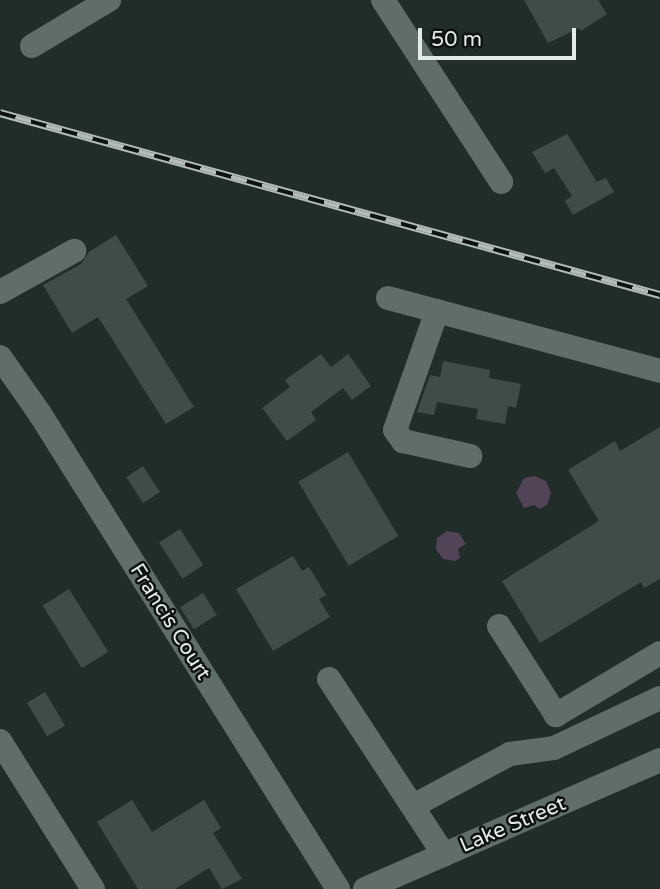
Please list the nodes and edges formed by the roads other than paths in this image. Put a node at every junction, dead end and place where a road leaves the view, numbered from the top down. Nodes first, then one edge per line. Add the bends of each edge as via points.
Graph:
1 (109, 0) edge
2 (383, 0) edge
3 (32, 46) dead end
4 (502, 182) dead end
5 (74, 251) dead end
6 (0, 292) edge
7 (388, 298) dead end
8 (437, 311) junction
9 (0, 357) edge
10 (660, 371) edge
11 (470, 456) dead end
12 (499, 626) dead end
13 (660, 653) edge
14 (329, 679) dead end
15 (660, 698) edge
16 (556, 715) junction
17 (571, 739) junction
18 (0, 741) edge
19 (660, 760) edge
20 (412, 806) junction
21 (444, 855) junction
22 (93, 889) edge
23 (338, 889) edge
24 (365, 889) edge

1 - 3 street
2 - 4 street
5 - 6 street
7 - 8 street
8 - 10 street
8 - 11 street via 395,430 403,441
9 - 23 street, Francis Court
12 - 16 street
13 - 16 street
14 - 20 street
15 - 17 street
16 - 17 street
17 - 20 street via 554,748 510,754
18 - 22 street
19 - 21 street, Lake Street
20 - 21 street
21 - 24 street, Lake Street

